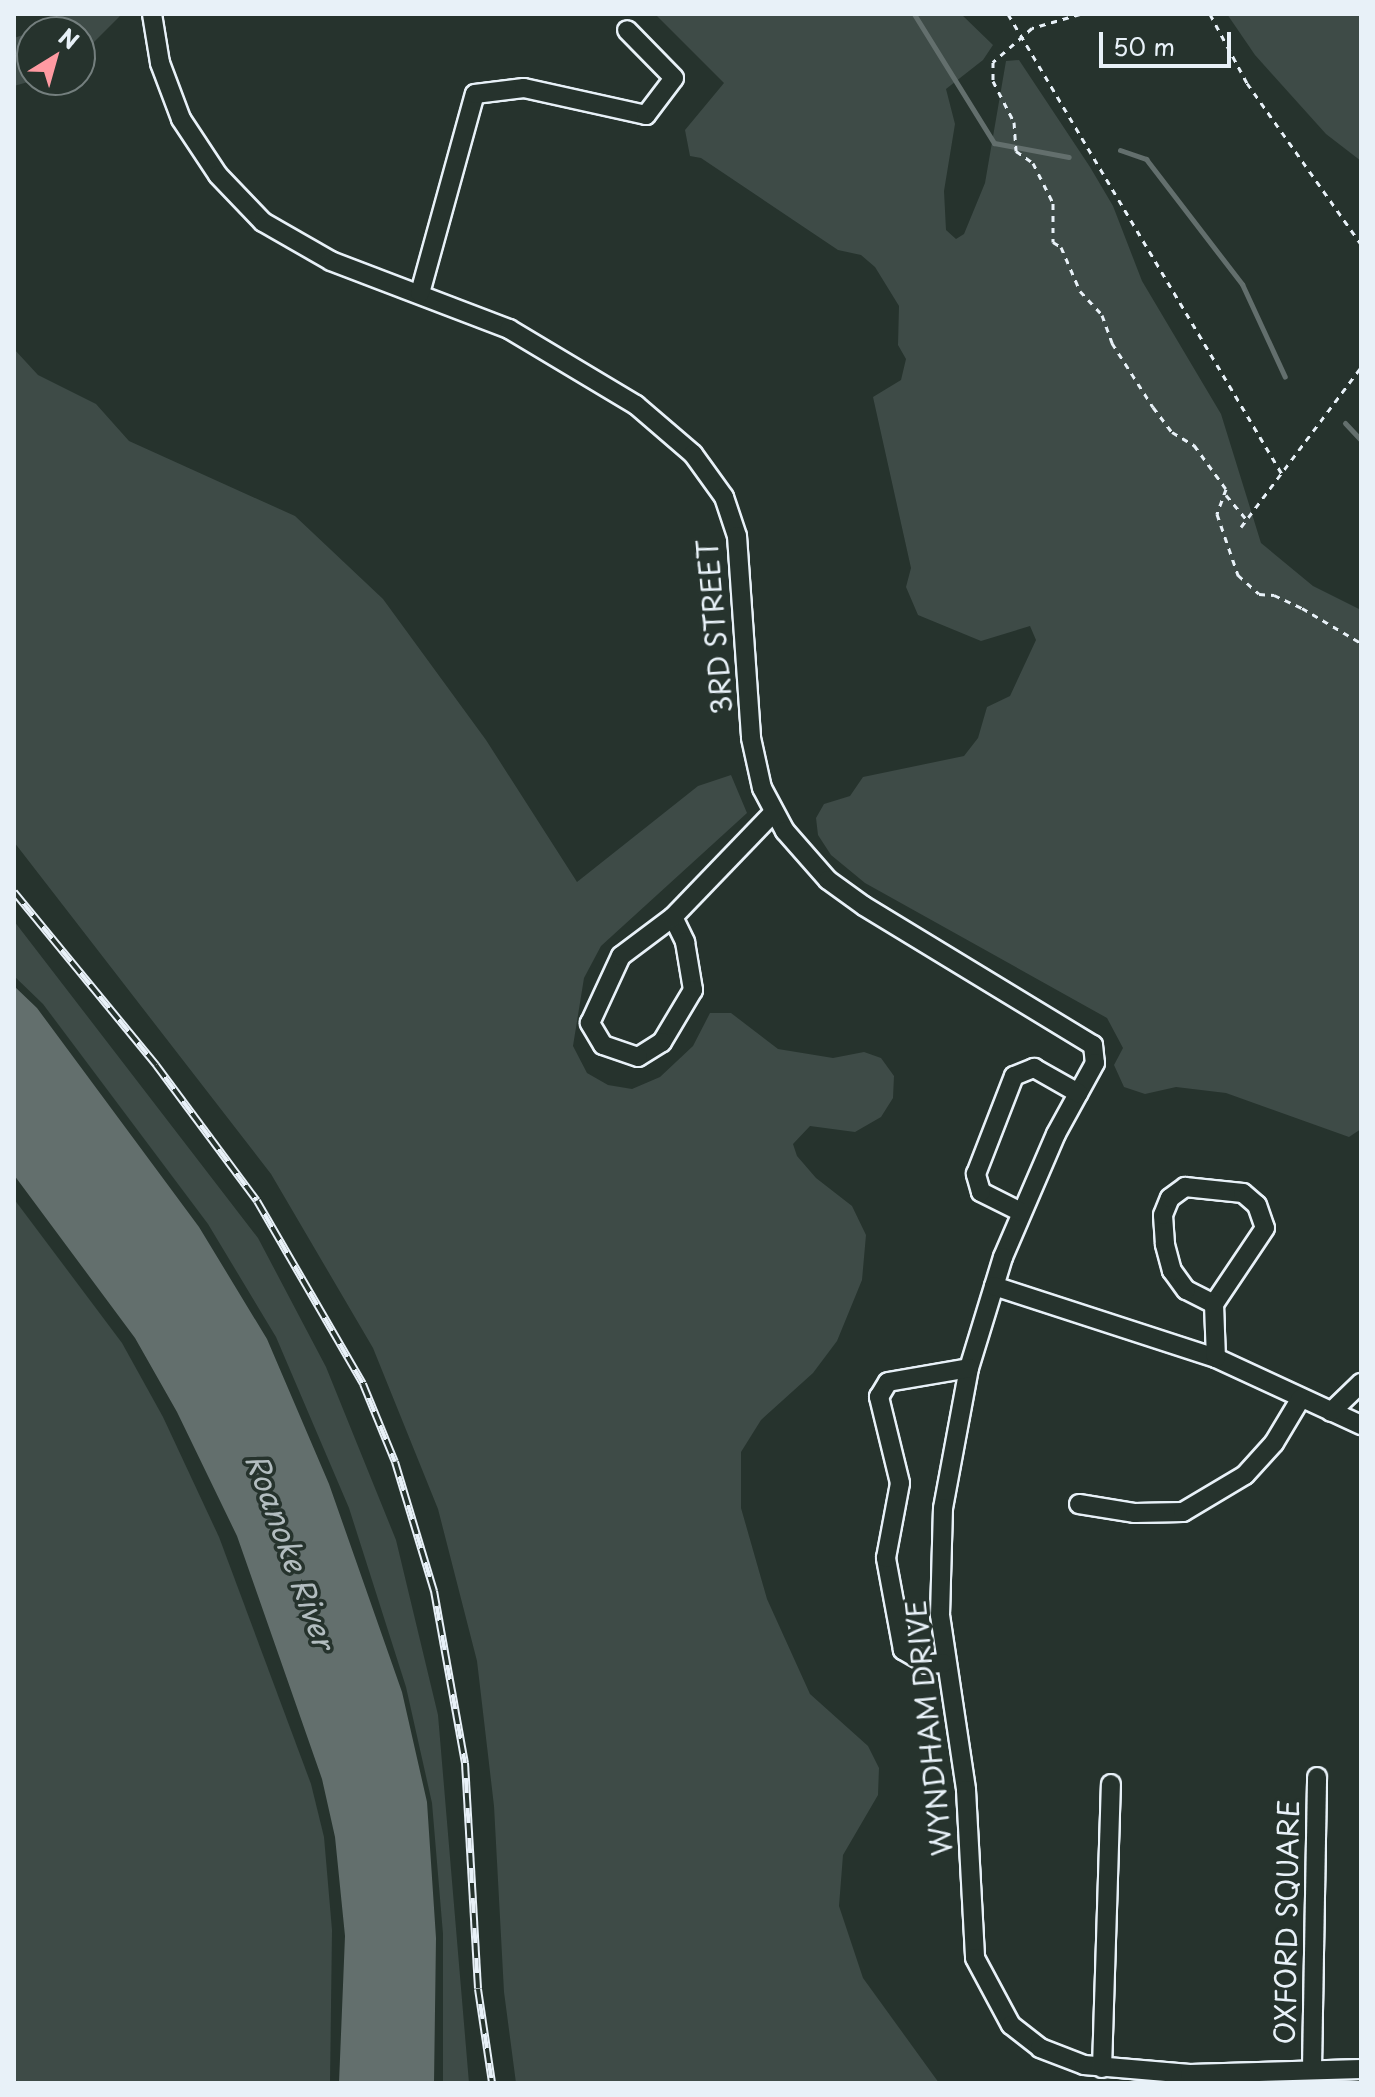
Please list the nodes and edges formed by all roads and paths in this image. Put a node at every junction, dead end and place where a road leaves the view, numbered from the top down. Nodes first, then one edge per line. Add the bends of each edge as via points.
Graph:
1 (152, 14) edge
2 (1008, 14) edge
3 (1080, 14) edge
4 (1210, 14) edge
5 (627, 30) dead end
6 (1022, 37) junction
7 (1361, 244) edge
8 (420, 293) junction
9 (1361, 367) edge
10 (1282, 474) junction
11 (1226, 495) junction
12 (1247, 520) junction
13 (1241, 527) dead end
14 (1254, 581) dead end
15 (1248, 583) junction
16 (1361, 643) edge
17 (773, 813) junction
18 (673, 917) junction
19 (1087, 1036) joint
20 (1078, 1093) junction
21 (1021, 1212) junction
22 (994, 1286) junction
23 (1214, 1304) junction
24 (1216, 1358) junction
25 (969, 1368) junction
26 (1361, 1383) edge
27 (1301, 1398) junction
28 (1331, 1412) junction
29 (1361, 1425) edge
30 (1079, 1504) dead end
31 (943, 1663) junction
32 (1317, 1777) dead end
33 (1111, 1784) dead end
34 (1102, 2068) junction
35 (1312, 2068) junction
36 (1361, 2069) edge

1 - 8 street, 3RD STREET via 160,63 181,119 245,205 263,222 331,261
2 - 6 path
3 - 6 path via 1044,23
4 - 7 path via 1247,83
5 - 8 street via 674,78 646,115 524,88 475,94
6 - 10 path
6 - 11 path via 993,62 993,81 1014,122 1016,151 1033,163 1053,203 1053,242 1061,247 1080,291 1102,315 1112,343 1153,407 1172,432 1194,445
8 - 17 street, 3RD STREET via 509,329 572,364 664,427 710,473 737,536 751,738
9 - 10 path
10 - 12 path
11 - 12 path
11 - 15 path via 1220,497 1217,514 1232,566
12 - 13 path
14 - 15 path
15 - 16 path via 1259,594 1274,595 1310,612
17 - 18 street
17 - 19 street, 3RD STREET via 806,859 864,906
18 - 18 street via 621,956 590,1023 603,1045 638,1057 662,1042 693,990 685,942
19 - 20 street, WYNDHAM DRIVE via 1095,1063
20 - 21 street, WYNDHAM DRIVE
20 - 21 street via 1034,1068 1014,1076 976,1174 981,1192
21 - 22 street, WYNDHAM DRIVE
22 - 24 street
22 - 25 street, WYNDHAM DRIVE
23 - 23 street via 1265,1228 1257,1205 1243,1193 1185,1187 1170,1198 1163,1215 1165,1244 1172,1271 1186,1290
23 - 24 street
24 - 27 street
25 - 31 street, WYNDHAM DRIVE via 943,1508
25 - 31 street via 888,1382 879,1397 900,1483 886,1558 903,1650 927,1664
26 - 28 street
27 - 28 street
27 - 30 street via 1274,1443 1245,1475 1183,1512 1135,1513
28 - 29 street
31 - 34 street, WYNDHAM DRIVE via 966,1790 971,1935 983,1980 997,2006 1025,2037 1066,2060
32 - 35 street, OXFORD SQUARE
33 - 34 street
34 - 35 street, WYNDHAM DRIVE via 1204,2074
35 - 36 street, WYNDHAM DRIVE

